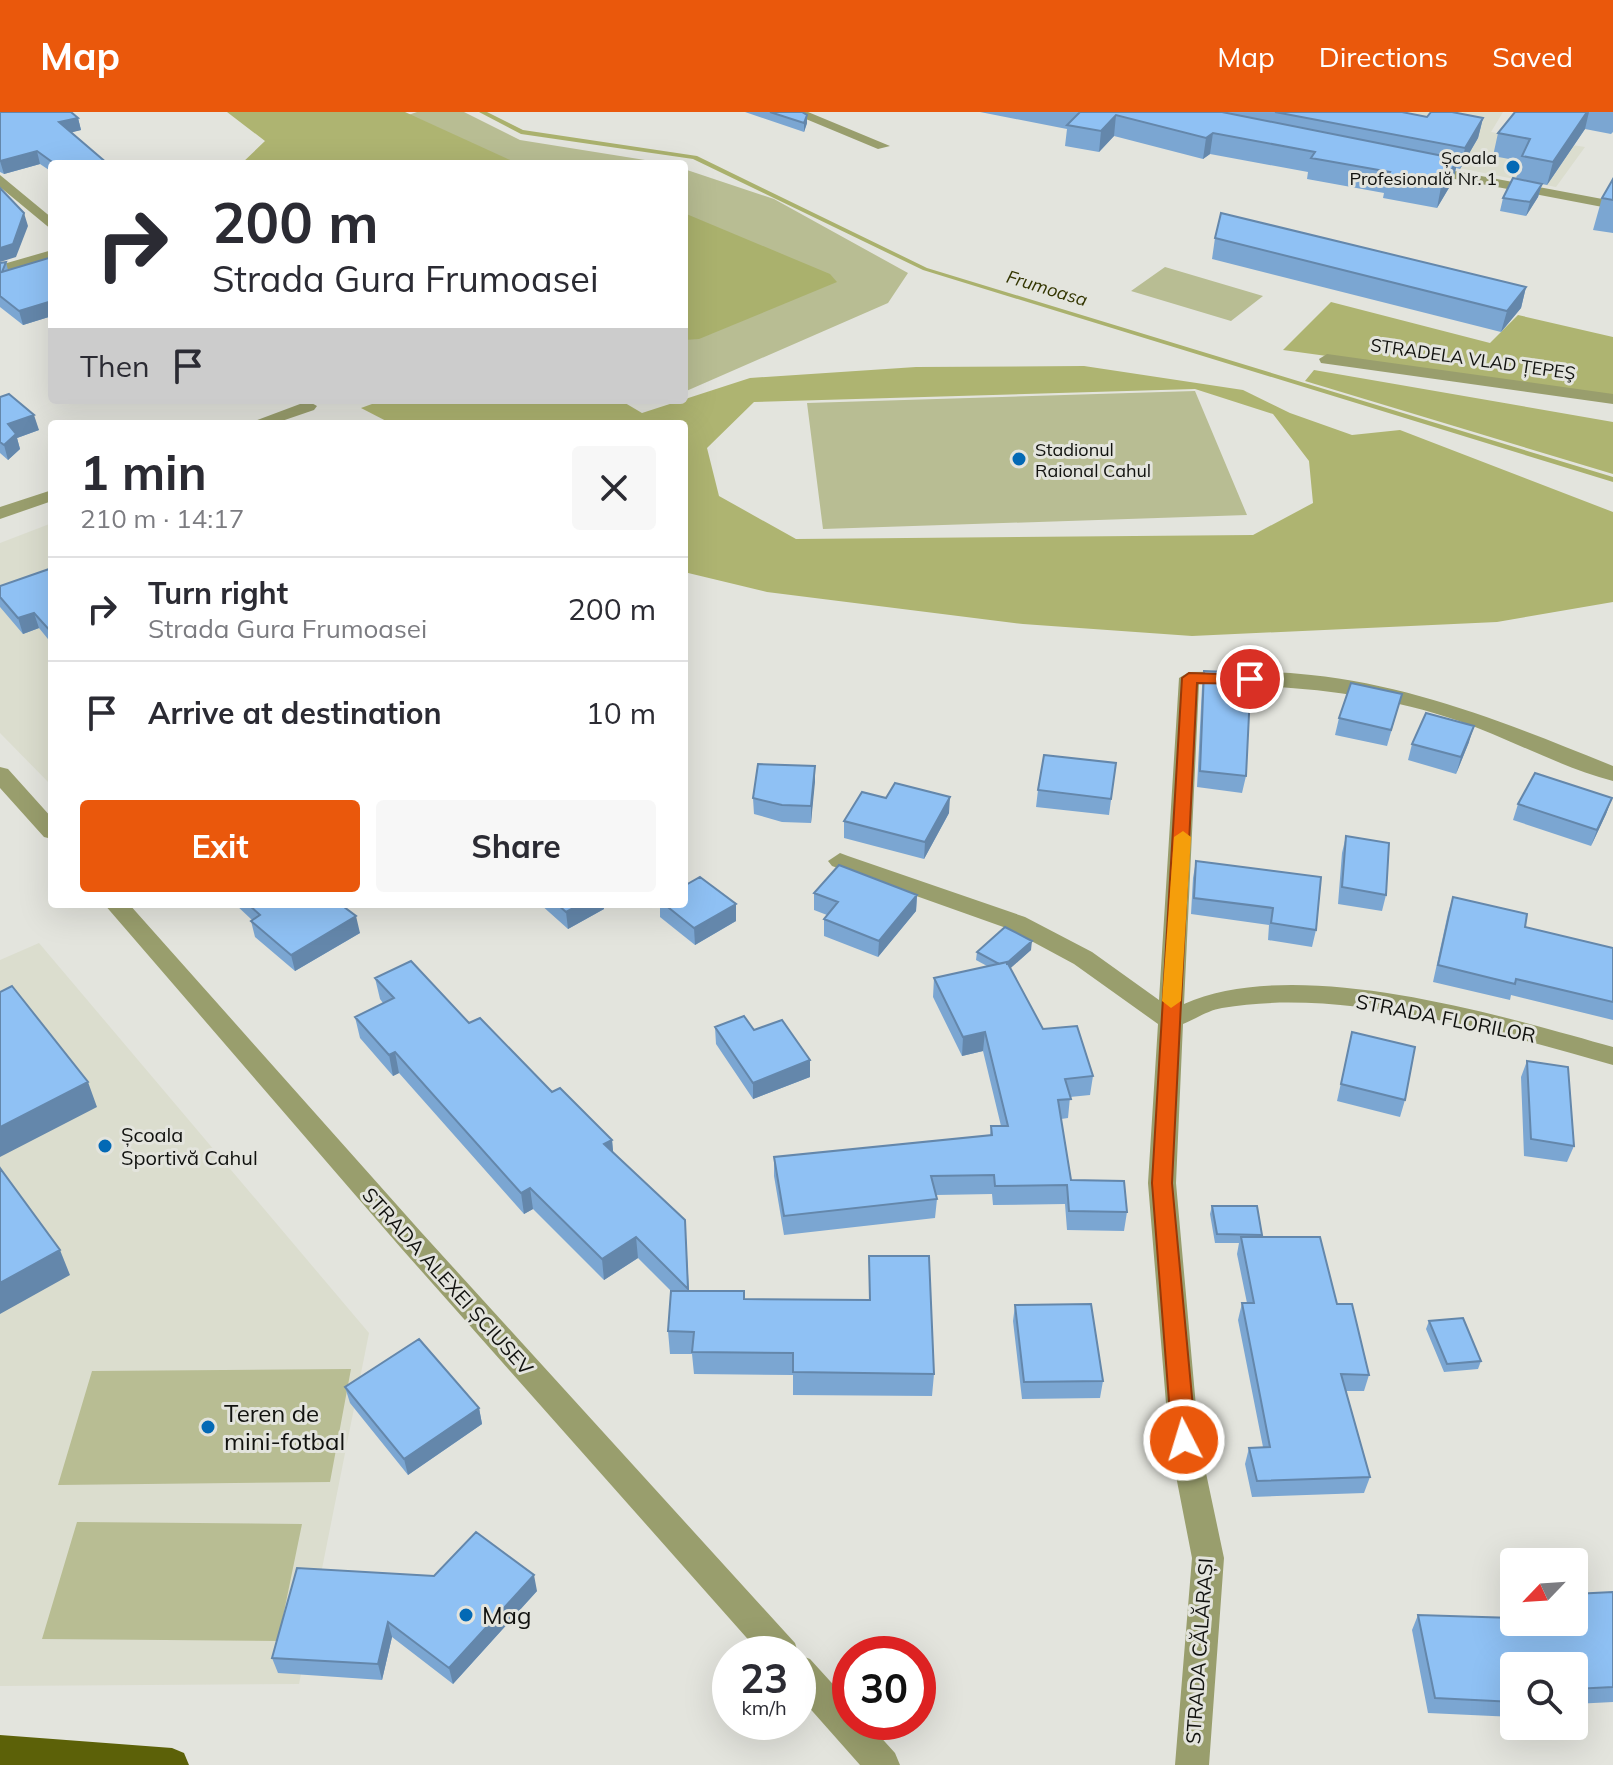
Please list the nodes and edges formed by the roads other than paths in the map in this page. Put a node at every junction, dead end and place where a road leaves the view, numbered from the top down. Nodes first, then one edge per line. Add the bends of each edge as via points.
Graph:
1 (796, 112) edge
2 (883, 146) dead end
3 (1403, 165) edge
4 (0, 179) edge
5 (1613, 205) edge
6 (48, 222) edge
7 (48, 256) edge
8 (0, 270) edge
9 (1327, 359) dead end
10 (1613, 399) edge
11 (302, 404) edge
12 (265, 420) edge
13 (48, 496) edge
14 (0, 513) edge
15 (0, 774) edge
16 (1613, 774) edge
17 (48, 828) edge
18 (840, 861) dead end
19 (120, 908) edge
20 (1170, 1020) junction
21 (1613, 1056) edge
22 (767, 1636) edge
23 (816, 1690) edge
24 (0, 1752) edge
25 (172, 1765) edge
26 (883, 1765) edge
27 (1192, 1765) edge

1 - 2 street
3 - 5 street
4 - 6 street
7 - 8 street
9 - 10 street, STRADELA VLAD ȚEPEŞ
11 - 12 street
13 - 14 street
15 - 17 street
16 - 20 street, STRADA CĂLĂRAȘI via 1485,721 1407,699 1312,681 1189,678
18 - 20 street via 1017,923 1083,958
19 - 22 street, STRADA ALEXEI ȘCIUSEV
20 - 21 street, STRADA FLORILOR via 1215,1000 1272,994 1349,998 1499,1024
20 - 27 street, STRADA CĂLĂRAȘI via 1162,1183 1184,1440 1208,1558
23 - 26 street
24 - 25 main road

